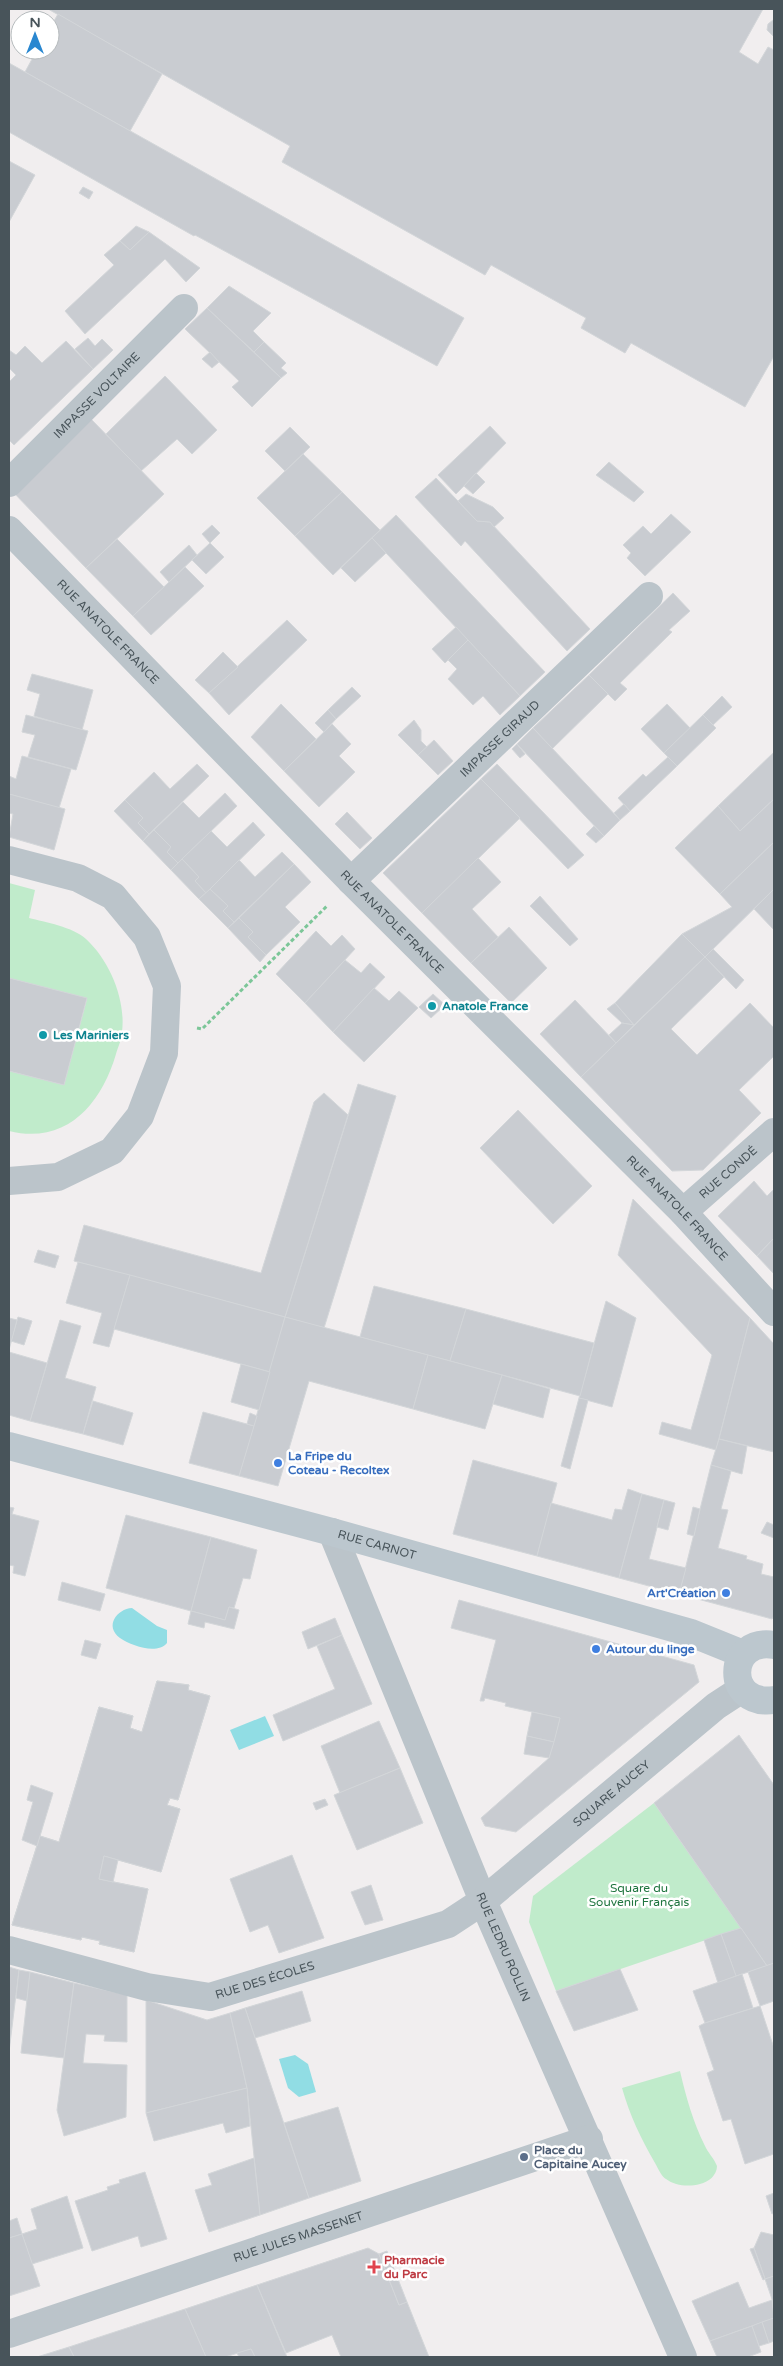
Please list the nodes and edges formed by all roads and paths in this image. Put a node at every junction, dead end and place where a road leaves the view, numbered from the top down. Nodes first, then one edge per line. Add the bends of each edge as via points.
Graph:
1 (184, 308) dead end
2 (9, 483) edge
3 (9, 530) edge
4 (649, 596) dead end
5 (9, 860) edge
6 (351, 881) junction
7 (167, 1024) junction
8 (774, 1132) edge
9 (9, 1181) edge
10 (683, 1212) junction
11 (774, 1312) edge
12 (9, 1446) edge
13 (332, 1532) junction
14 (774, 1645) edge
15 (743, 1654) junction
16 (742, 1689) junction
17 (774, 1700) edge
18 (483, 1901) junction
19 (9, 1950) edge
20 (588, 2139) junction
21 (9, 2334) edge
22 (683, 2357) edge

1 - 2 street, IMPASSE VOLTAIRE
3 - 6 street, RUE ANATOLE FRANCE
4 - 6 street, IMPASSE GIRAUD
5 - 7 street via 78,878 113,896 147,937 167,986
6 - 7 path via 202,1029
6 - 10 street, RUE ANATOLE FRANCE
7 - 9 street via 164,1053 140,1116 112,1151 58,1177
8 - 10 street, RUE CONDÉ
10 - 11 street, RUE ANATOLE FRANCE
12 - 13 main road, RUE CARNOT
13 - 15 main road, RUE CARNOT via 691,1633
13 - 18 street, RUE LEDRU ROLLIN
14 - 15 main road via 757,1644
15 - 16 main road via 736,1671
16 - 17 main road via 756,1700
16 - 18 street, SQUARE AUCEY via 716,1706
18 - 19 street, RUE DES ÉCOLES via 448,1924 210,1997 147,1987
18 - 20 street, RUE LEDRU ROLLIN
20 - 21 street, RUE JULES MASSENET
20 - 22 street, RUE LEDRU ROLLIN

